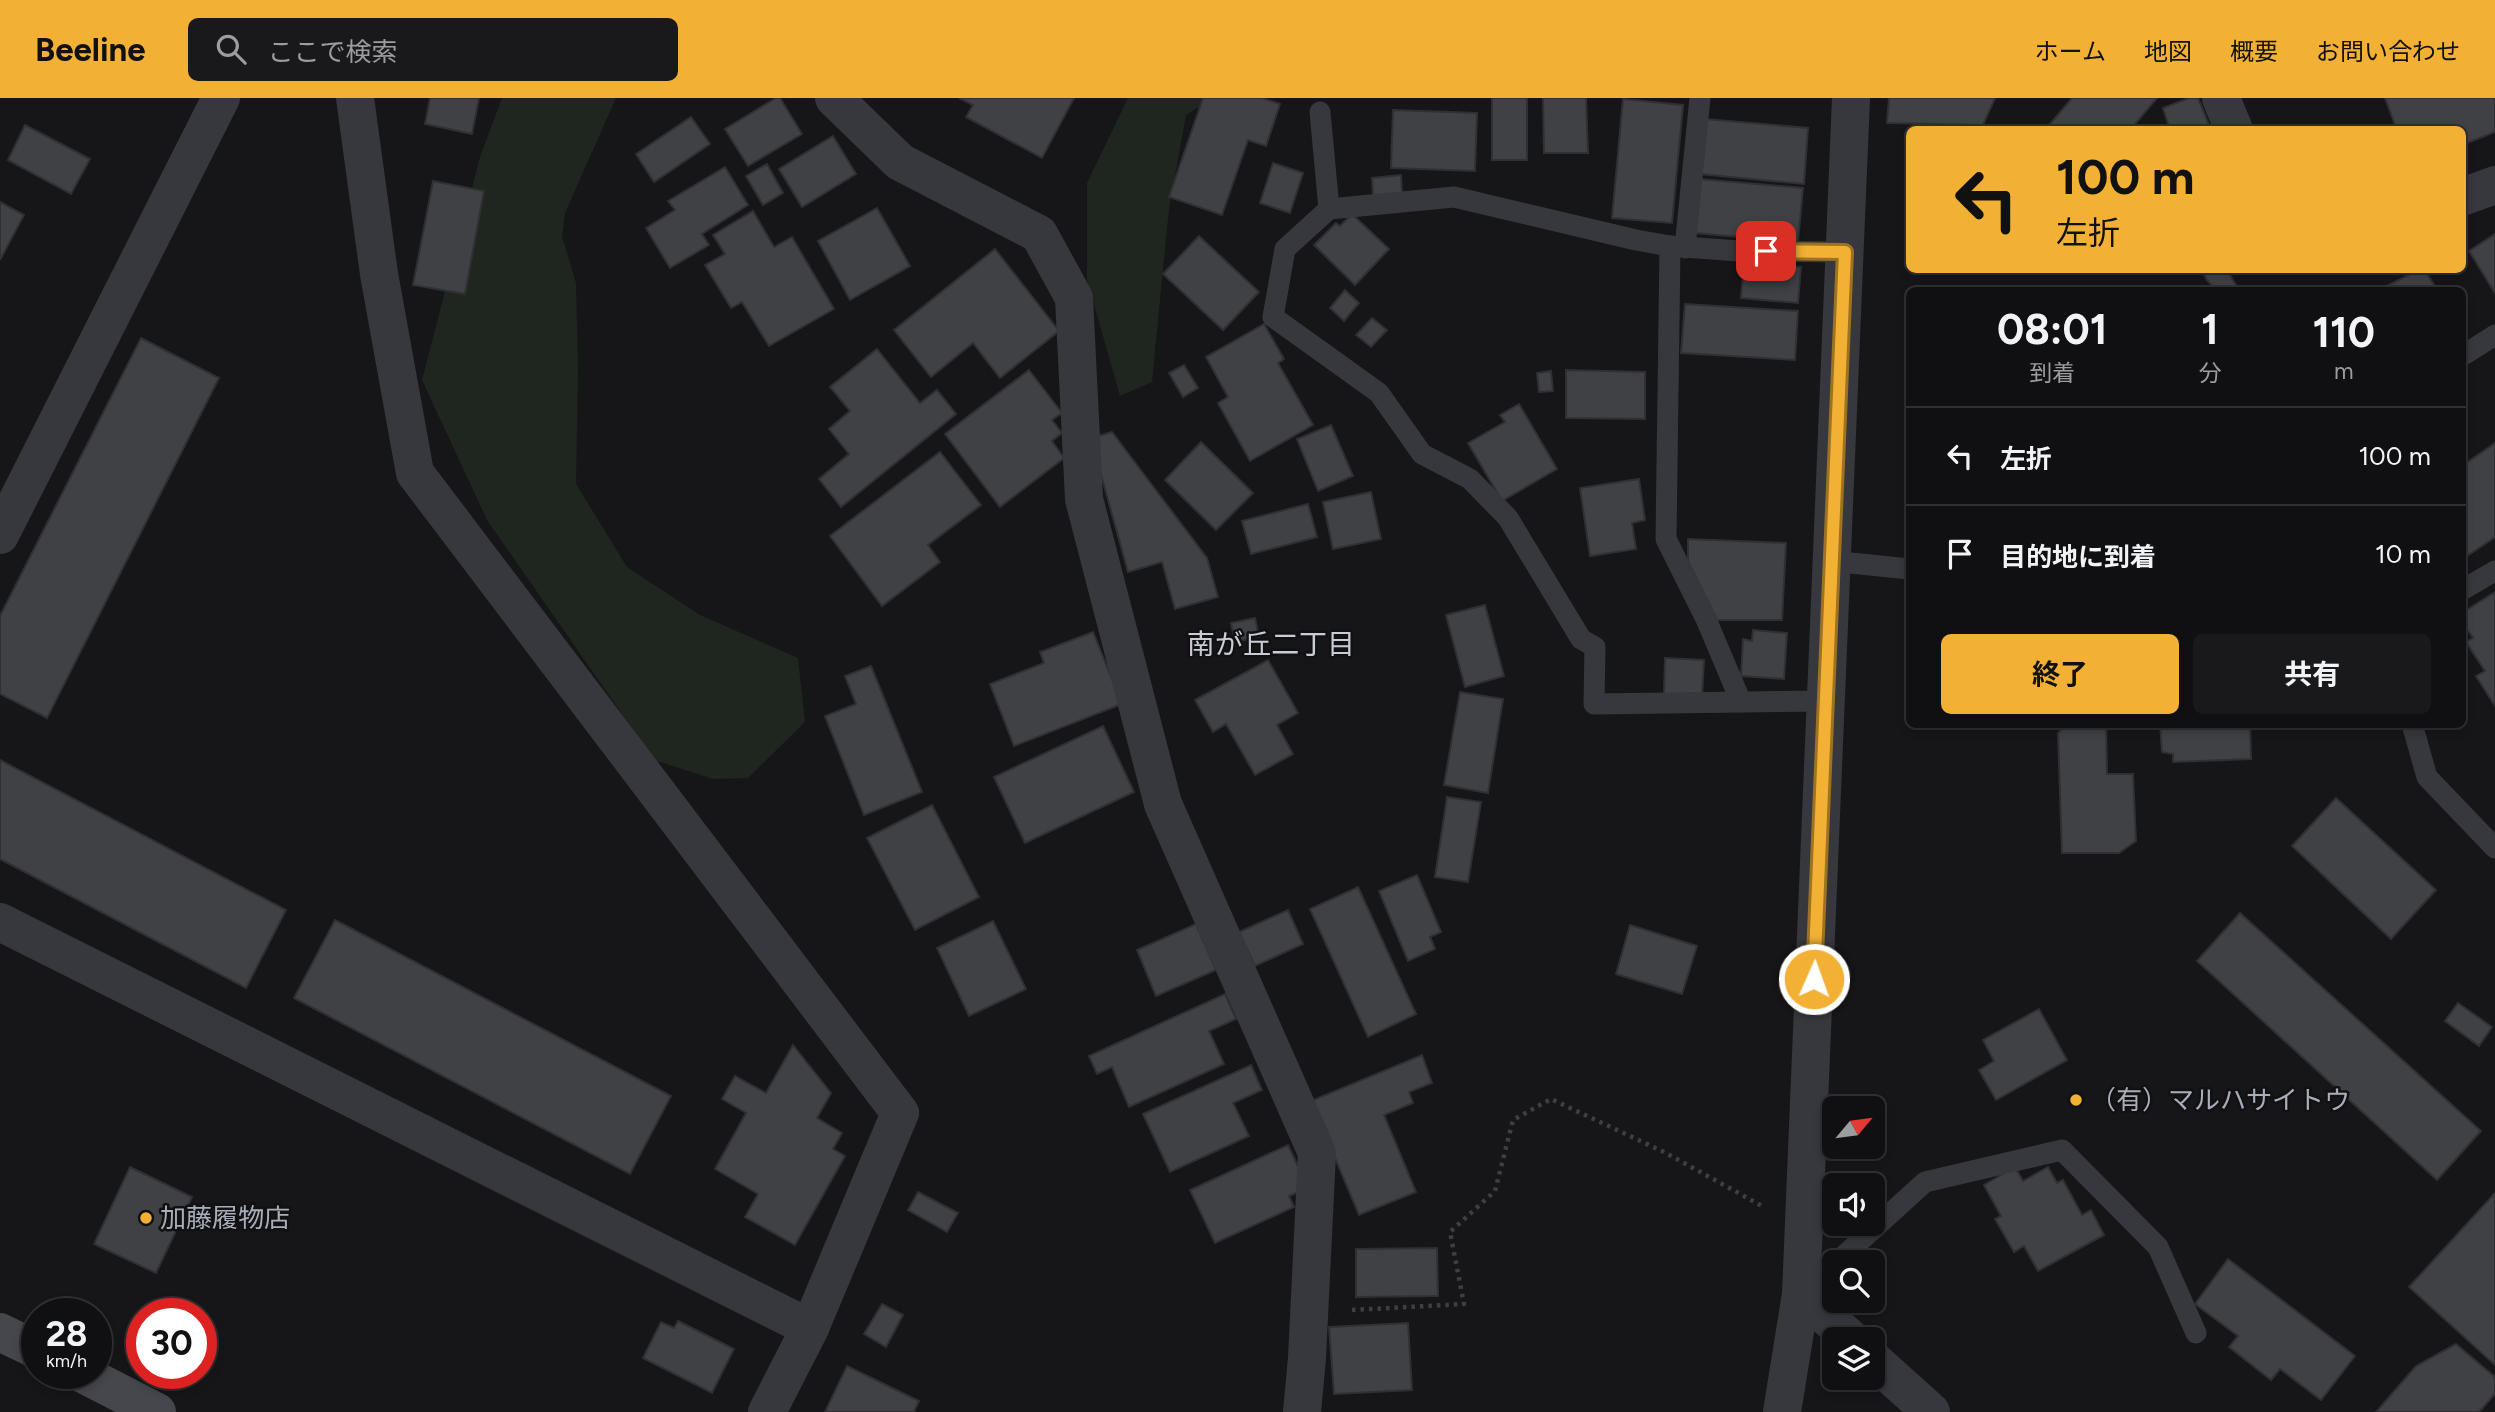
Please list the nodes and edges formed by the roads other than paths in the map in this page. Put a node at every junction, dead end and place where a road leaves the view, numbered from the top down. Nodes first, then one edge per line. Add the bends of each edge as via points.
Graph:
1 (221, 98) edge
2 (355, 98) edge
3 (834, 98) edge
4 (1700, 98) edge
5 (1851, 98) edge
6 (2221, 98) edge
7 (1320, 112) dead end
8 (2232, 126) edge
9 (2495, 185) edge
10 (2466, 196) edge
11 (1329, 209) junction
12 (1677, 247) junction
13 (1845, 252) junction
14 (2495, 335) edge
15 (2466, 353) edge
16 (0, 535) edge
17 (1832, 561) junction
18 (1906, 569) edge
19 (2495, 571) edge
20 (2466, 588) edge
21 (1825, 701) junction
22 (1741, 702) junction
23 (2413, 728) edge
24 (2495, 848) edge
25 (0, 922) edge
26 (1849, 1250) edge
27 (1822, 1275) edge
28 (1801, 1294) junction
29 (1838, 1327) edge
30 (810, 1328) junction
31 (0, 1332) edge
32 (2196, 1333) dead end
33 (21, 1342) edge
34 (1885, 1371) edge
35 (112, 1389) edge
36 (158, 1412) edge
37 (767, 1412) edge
38 (1302, 1412) edge
39 (1782, 1412) edge
40 (1931, 1412) edge

1 - 16 street
2 - 30 street via 379,274 415,473 900,1113
3 - 38 street via 900,162 1039,234 1074,298 1084,499 1163,804 1317,1153
4 - 12 lane
5 - 13 street
6 - 8 street
7 - 11 lane
9 - 10 street
11 - 12 lane via 1454,197
11 - 22 lane via 1285,249 1273,317 1379,393 1422,454 1470,479 1508,518 1581,639 1595,647 1594,704
12 - 13 lane
12 - 22 lane via 1666,539
13 - 17 street
14 - 15 lane
17 - 18 lane
17 - 21 street
19 - 20 lane
21 - 22 lane
21 - 28 street
23 - 24 lane via 2427,777
25 - 30 street
26 - 32 lane via 1925,1182 2062,1150 2158,1247
27 - 28 lane
28 - 29 street
28 - 39 street
30 - 37 street
31 - 33 street
34 - 40 street
35 - 36 street

